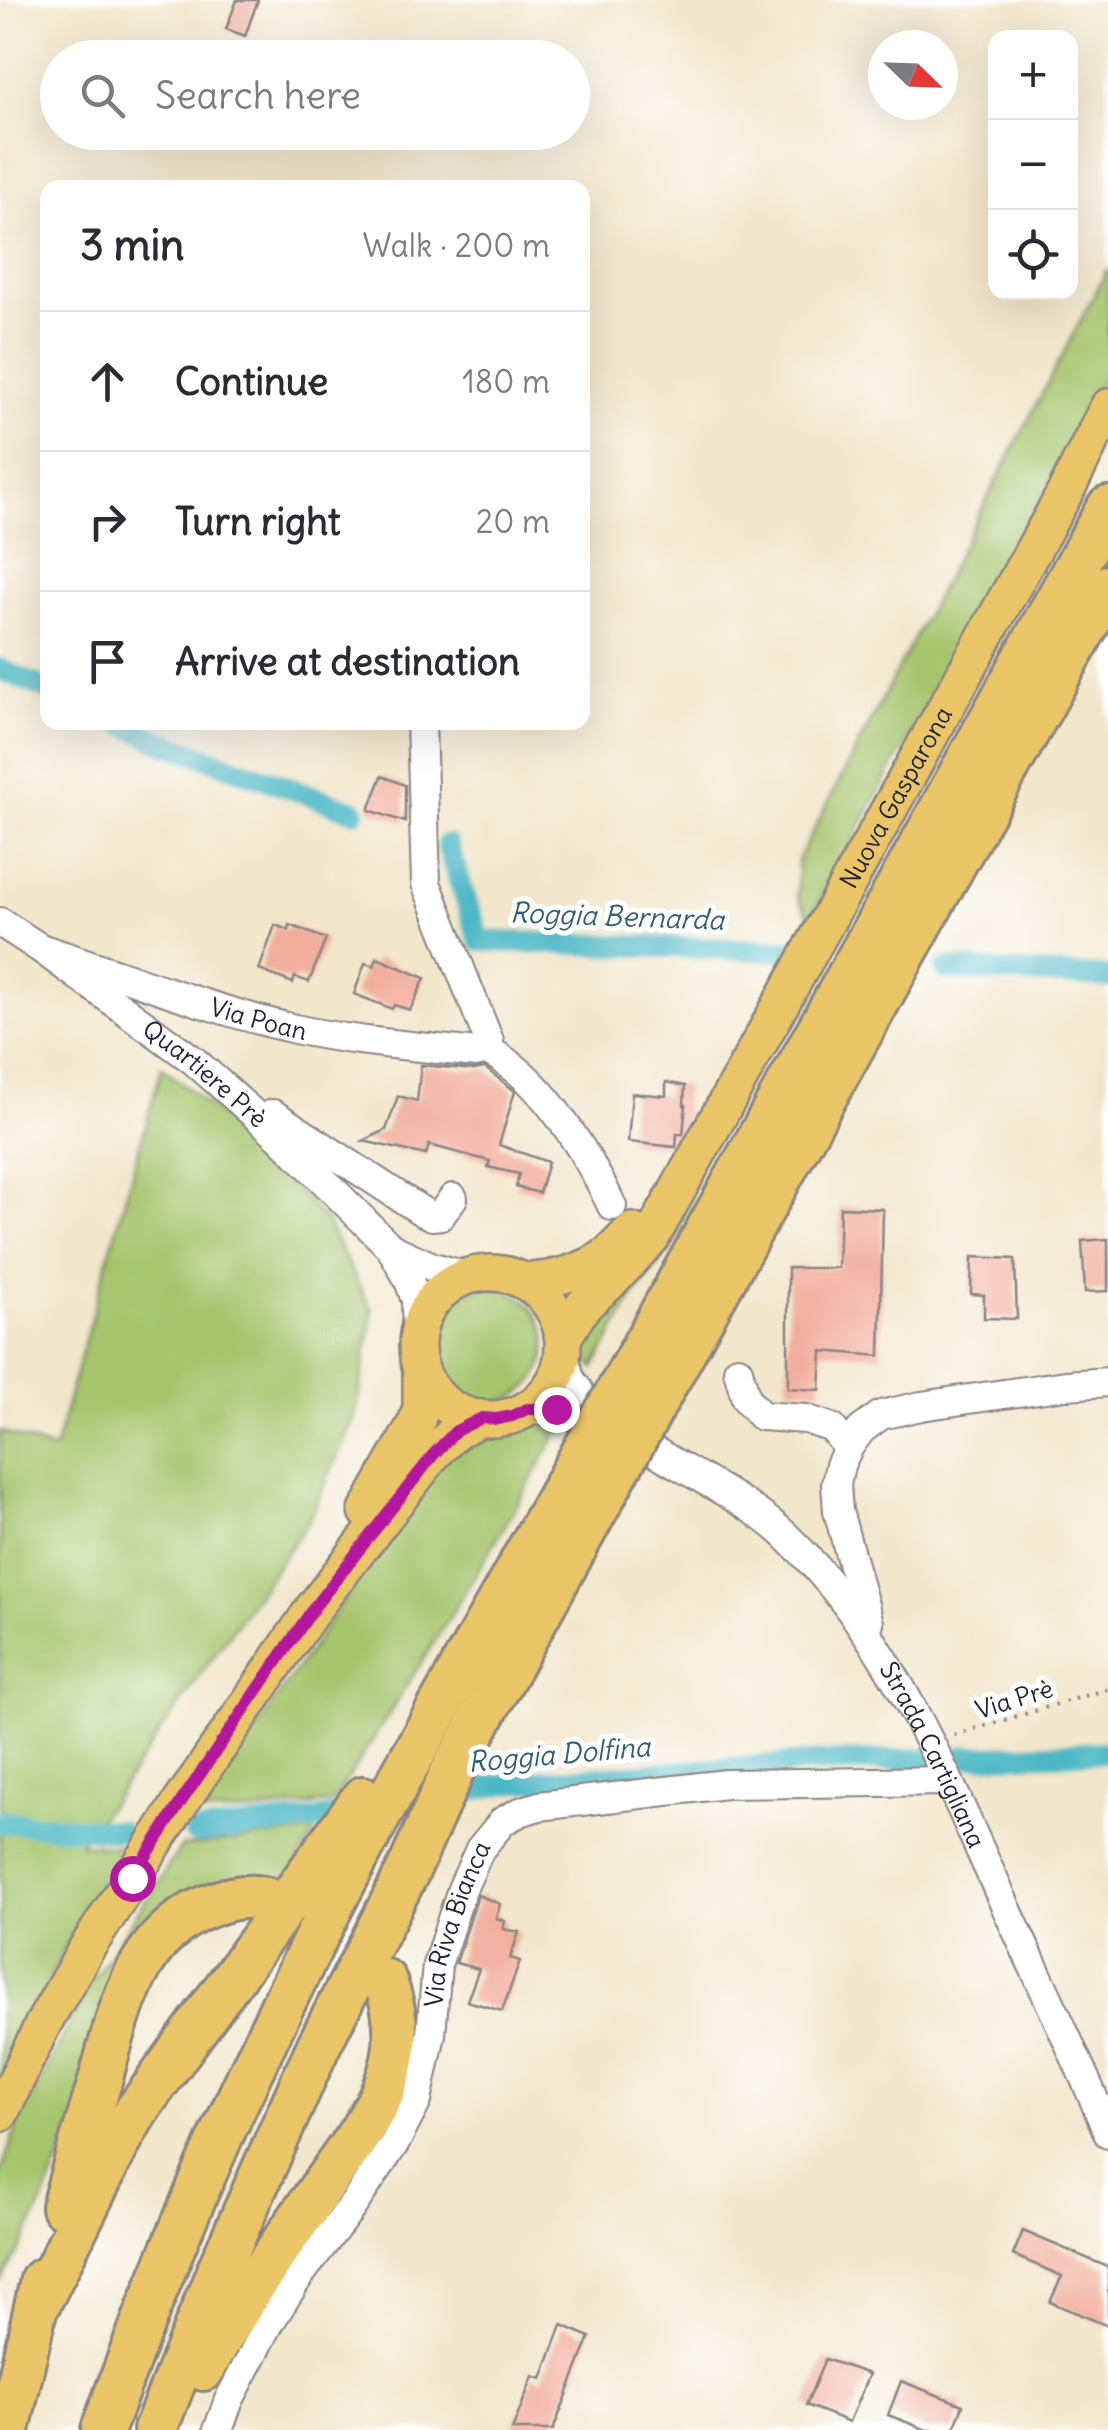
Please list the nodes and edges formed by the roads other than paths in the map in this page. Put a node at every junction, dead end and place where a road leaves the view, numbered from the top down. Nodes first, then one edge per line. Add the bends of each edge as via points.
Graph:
1 (1108, 407) edge
2 (1108, 508) edge
3 (1108, 587) edge
4 (421, 730) edge
5 (0, 922) edge
6 (40, 948) junction
7 (486, 1049) junction
8 (247, 1108) junction
9 (679, 1184) junction
10 (452, 1198) dead end
11 (612, 1206) dead end
12 (392, 1248) junction
13 (466, 1276) junction
14 (525, 1281) junction
15 (563, 1346) junction
16 (419, 1355) junction
17 (738, 1370) dead end
18 (1108, 1382) edge
19 (527, 1409) junction
20 (612, 1416) junction
21 (482, 1418) junction
22 (848, 1448) junction
23 (844, 1532) junction
24 (809, 1561) junction
25 (315, 1606) junction
26 (874, 1643) junction
27 (387, 1780) junction
28 (948, 1781) junction
29 (343, 1851) junction
30 (264, 1898) dead end
31 (384, 1981) dead end
32 (0, 2114) edge
33 (1106, 2121) edge
34 (32, 2324) junction
35 (0, 2386) edge
36 (8, 2430) edge
37 (103, 2430) edge
38 (156, 2430) edge
39 (172, 2430) edge
40 (218, 2430) edge

1 - 9 main road, Nuova Gasparona
2 - 20 highway via 718,1211
3 - 20 highway
4 - 7 street via 426,883
5 - 6 street, Quartiere Prè
6 - 7 street, Via Poan via 196,1003 298,1029 476,1054
6 - 8 street, Quartiere Prè
7 - 11 street via 550,1104
8 - 10 street via 278,1116 432,1216 441,1215
8 - 12 street, Quartiere Prè
9 - 14 main road, Nuova Gasparona via 607,1256 564,1276
9 - 15 main road, Nuova Gasparona via 651,1238 582,1306
12 - 13 street, Quartiere Prè
12 - 16 street, Quartiere Prè via 416,1300
13 - 14 main road, Nuova Gasparona via 486,1272
13 - 16 main road via 433,1300 422,1318
14 - 15 main road via 557,1316
15 - 19 main road, Nuova Gasparona via 557,1375
15 - 20 street via 570,1380
16 - 21 main road via 434,1394
16 - 25 main road via 417,1421
17 - 22 street via 746,1398 761,1416 832,1428
18 - 22 street via 880,1415
19 - 20 street, Strada Cartigliana
19 - 21 main road
20 - 24 street, Strada Cartigliana via 766,1519
20 - 27 highway
20 - 27 highway via 451,1652 398,1745
20 - 38 highway via 408,1871 266,2161
21 - 25 main road via 456,1431 434,1454
22 - 23 street via 836,1484
23 - 24 street
23 - 26 street
24 - 26 street, Strada Cartigliana
25 - 32 main road via 85,1950
26 - 28 street, Strada Cartigliana
27 - 29 highway
28 - 33 street, Strada Cartigliana
28 - 40 street, Via Riva Bianca via 726,1784 539,1806 503,1821 462,1889 437,1965 417,2102 270,2322
29 - 34 highway via 137,2110
29 - 37 highway
30 - 34 highway via 242,1896 197,1911 167,1931 141,1964 119,2016
31 - 39 highway via 396,2034 381,2095 238,2307
34 - 35 highway
34 - 36 highway

